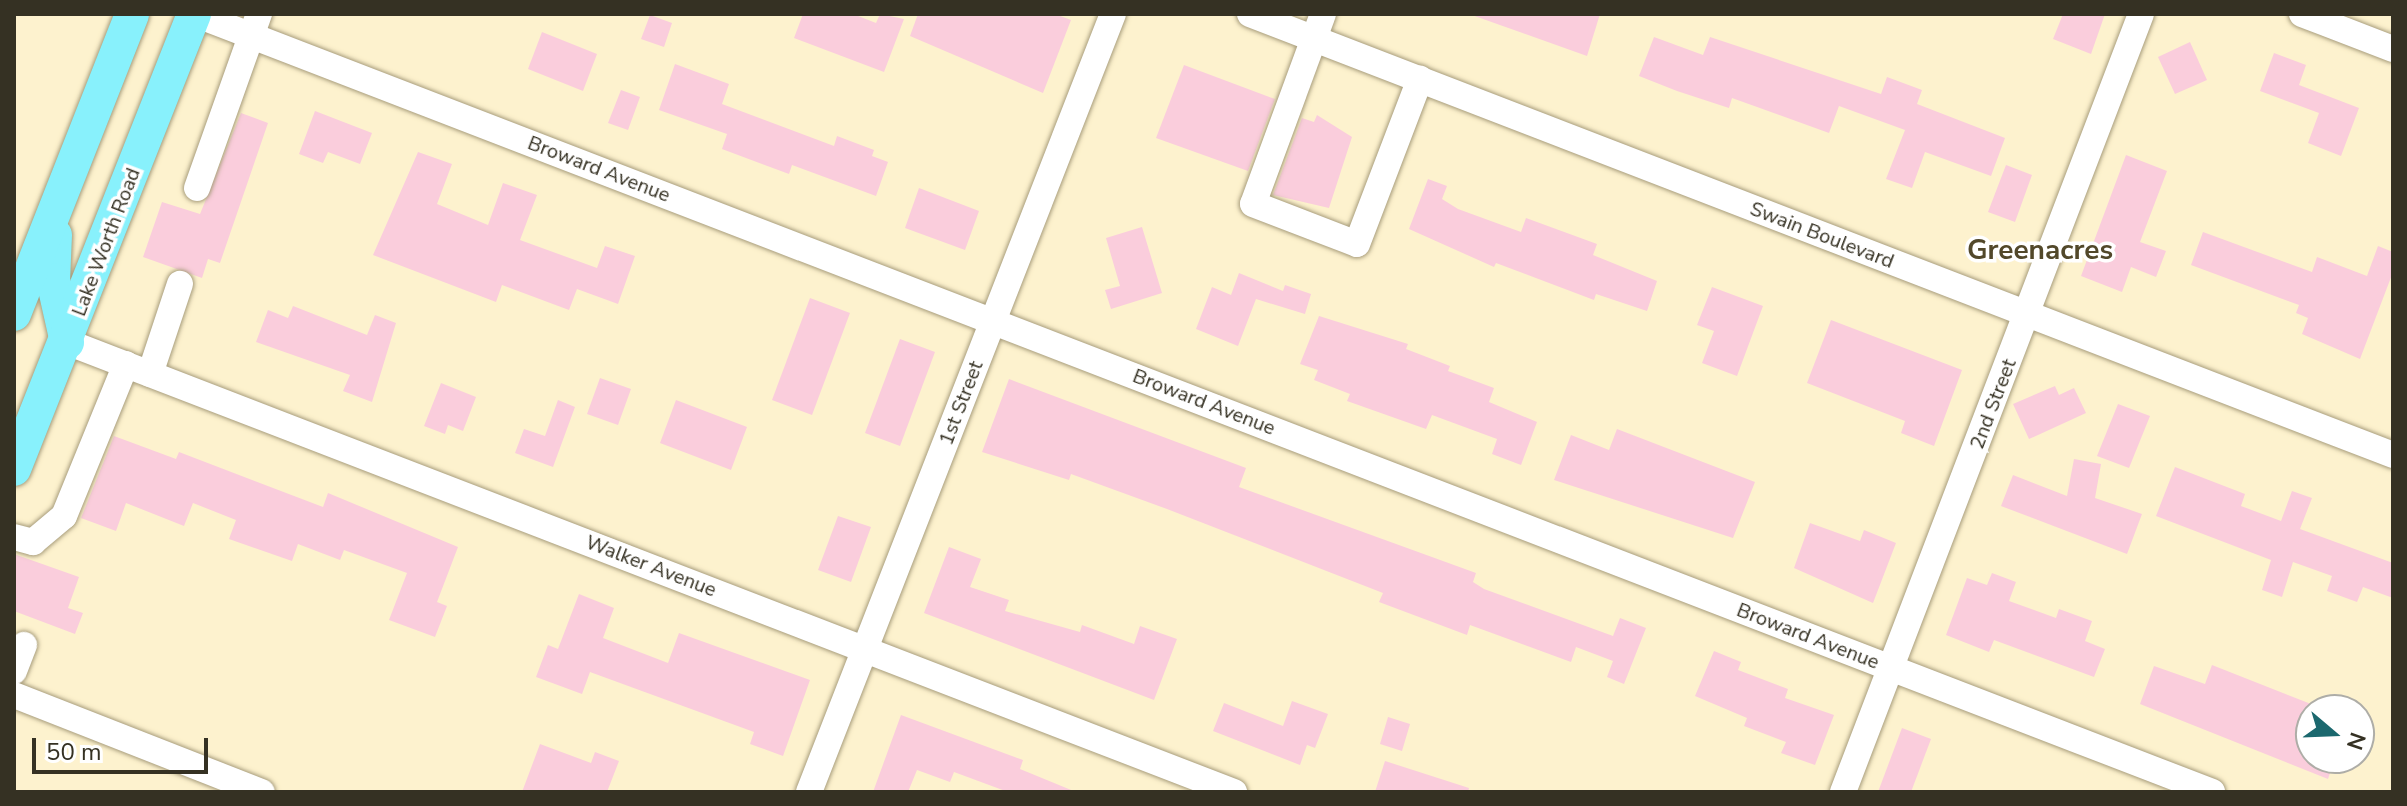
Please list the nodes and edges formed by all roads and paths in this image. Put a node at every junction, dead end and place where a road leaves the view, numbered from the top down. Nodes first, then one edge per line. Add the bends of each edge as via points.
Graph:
1 (132, 14) edge
2 (195, 14) edge
3 (1113, 14) edge
4 (1250, 14) edge
5 (2141, 14) edge
6 (2302, 14) edge
7 (256, 25) edge
8 (1318, 26) edge
9 (2393, 49) edge
10 (1420, 79) junction
11 (197, 188) dead end
12 (56, 206) junction
13 (180, 284) dead end
14 (17, 297) edge
15 (2028, 314) junction
16 (993, 321) junction
17 (67, 342) junction
18 (126, 364) junction
19 (150, 374) junction
20 (2393, 455) edge
21 (14, 469) edge
22 (14, 537) edge
23 (24, 645) dead end
24 (864, 649) junction
25 (1891, 668) junction
26 (14, 671) edge
27 (14, 695) edge
28 (262, 792) edge
29 (809, 792) edge
30 (1234, 792) edge
31 (1843, 792) edge
32 (2212, 792) edge

1 - 12 main road
2 - 7 street, Broward Avenue
2 - 17 main road, Lake Worth Road
3 - 16 street, 1st Street
4 - 8 street, Swain Boulevard
5 - 15 street, 2nd Street
6 - 9 street
7 - 11 street
7 - 16 street, Broward Avenue
8 - 10 street, Swain Boulevard
8 - 10 street via 1253,204 1357,244
10 - 15 street, Swain Boulevard
12 - 14 main road
12 - 17 main road via 53,280
13 - 19 street
15 - 20 street, Swain Boulevard
15 - 25 street, 2nd Street
16 - 24 street, 1st Street
16 - 25 street, Broward Avenue
17 - 18 street, Walker Avenue
17 - 21 main road, Lake Worth Road
18 - 19 street, Walker Avenue
18 - 22 street via 64,516 33,542
19 - 24 street, Walker Avenue
23 - 26 street
24 - 29 street, 1st Street
24 - 30 street, Walker Avenue
25 - 31 street, 2nd Street
25 - 32 street, Broward Avenue
27 - 28 street

